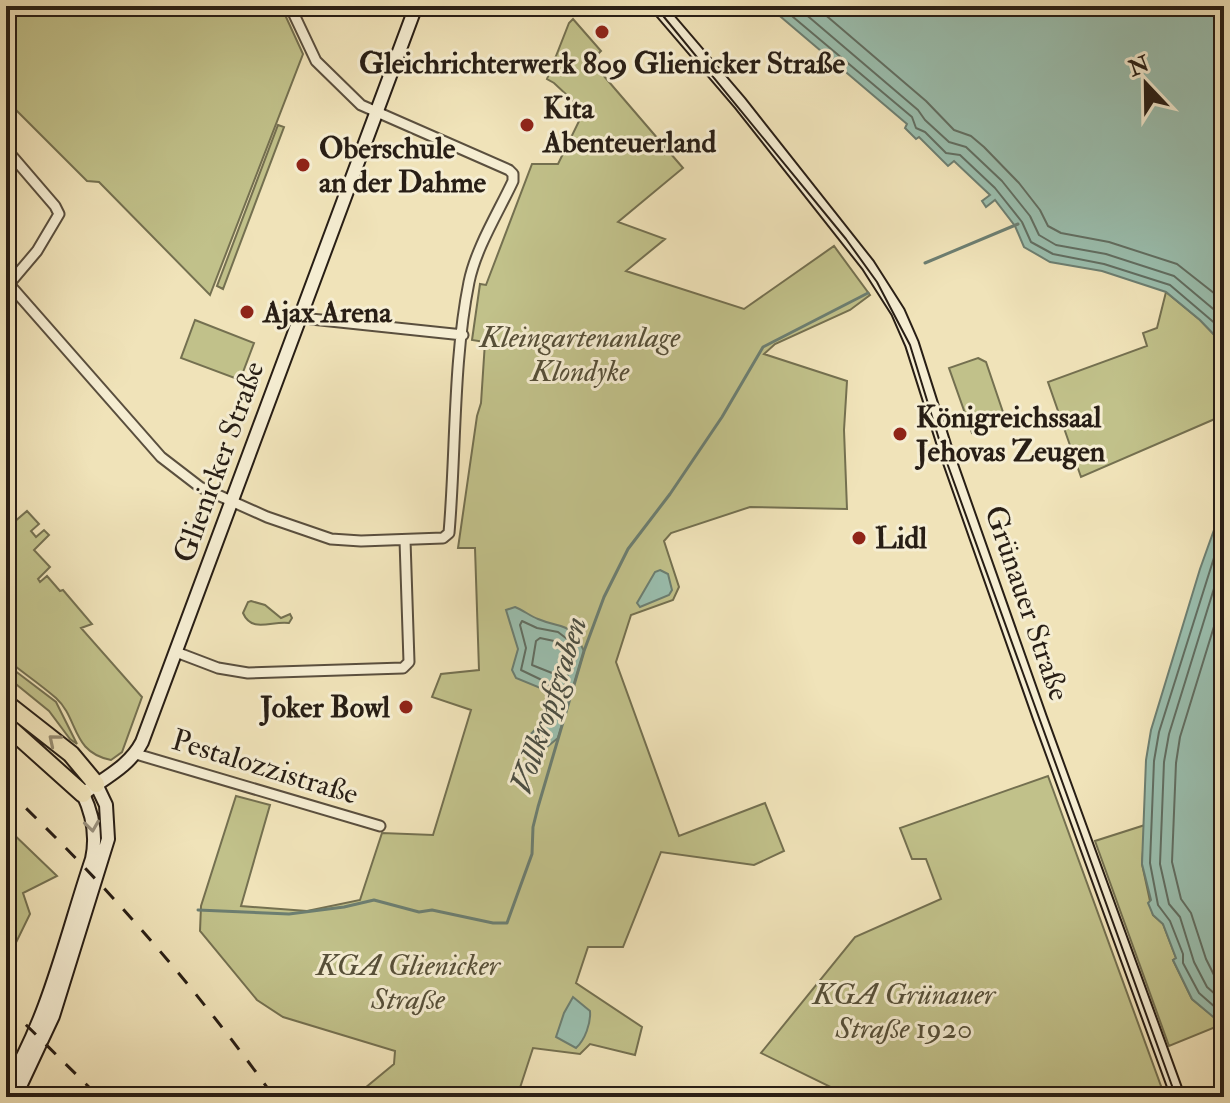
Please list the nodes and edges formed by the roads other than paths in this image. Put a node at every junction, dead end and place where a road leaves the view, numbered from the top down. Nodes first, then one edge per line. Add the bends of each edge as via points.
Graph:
1 (290, 6) edge
2 (416, 6) edge
3 (657, 6) edge
4 (376, 111) junction
5 (6, 149) edge
6 (301, 314) junction
7 (463, 335) junction
8 (231, 503) junction
9 (405, 540) junction
10 (176, 652) junction
11 (6, 703) edge
12 (6, 725) edge
13 (136, 754) junction
14 (90, 789) junction
15 (380, 826) dead end
16 (14, 1091) edge
17 (1178, 1097) edge

1 - 4 street via 316,61 361,105
2 - 4 main road, Glienicker Straße
3 - 17 main road, Grünauer Straße via 868,265 898,312
4 - 6 main road, Glienicker Straße
4 - 7 street via 513,174 472,271
5 - 8 street via 59,214 9,284 161,457
6 - 7 street
6 - 8 main road, Glienicker Straße
7 - 9 street via 449,533
8 - 9 street via 331,539
8 - 10 main road, Glienicker Straße
9 - 10 street via 409,662 403,668 248,673
10 - 13 main road, Glienicker Straße
14 -> 11 highway via 71,754
12 - 14 highway
13 - 14 main road
13 - 15 street, Pestalozzistraße
14 - 16 main road via 106,805 108,839 53,1016

